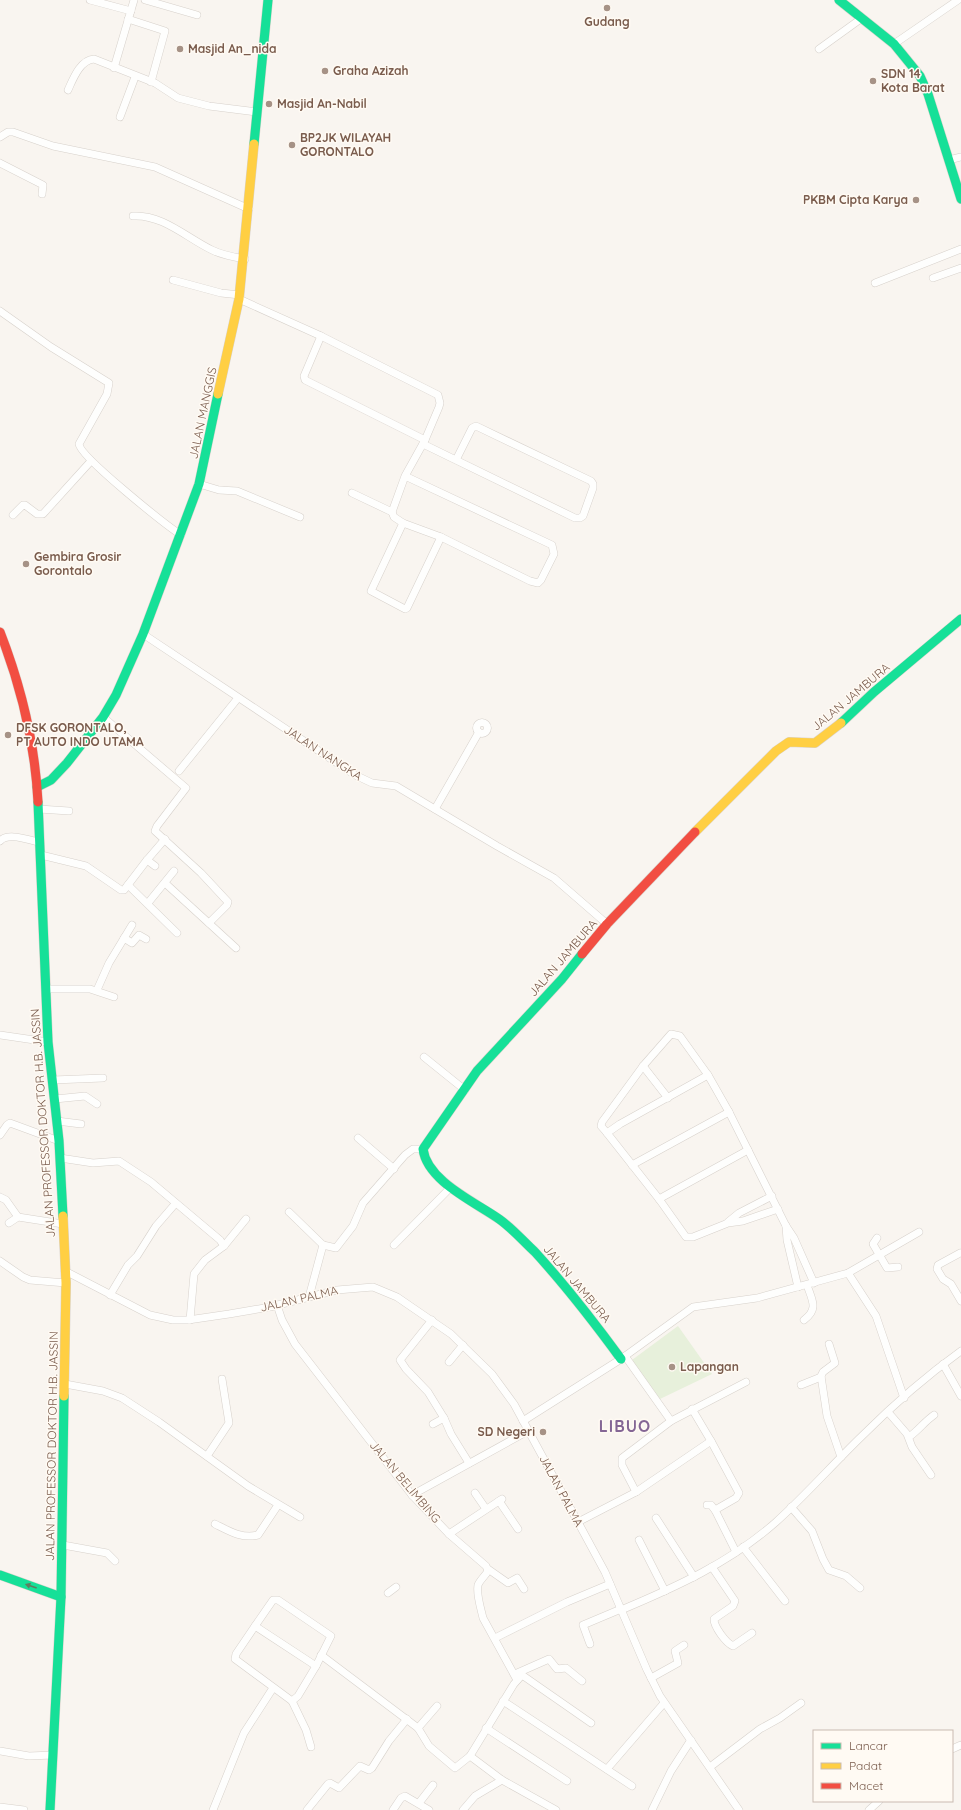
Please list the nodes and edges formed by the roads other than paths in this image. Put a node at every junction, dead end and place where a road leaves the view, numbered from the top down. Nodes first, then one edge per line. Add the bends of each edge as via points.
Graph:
1 (90, 0) edge
2 (134, 0) edge
3 (145, 0) edge
4 (268, 0) edge
5 (839, 0) edge
6 (958, 0) edge
7 (131, 11) junction
8 (197, 15) dead end
9 (862, 18) junction
10 (128, 19) junction
11 (894, 44) junction
12 (819, 50) dead end
13 (114, 68) junction
14 (135, 77) junction
15 (151, 82) junction
16 (68, 90) dead end
17 (257, 112) junction
18 (120, 117) dead end
19 (0, 137) edge
20 (961, 157) edge
21 (949, 160) junction
22 (0, 163) edge
23 (42, 194) dead end
24 (961, 199) edge
25 (249, 209) junction
26 (133, 216) dead end
27 (961, 249) edge
28 (245, 258) junction
29 (961, 268) edge
30 (933, 278) dead end
31 (173, 280) dead end
32 (875, 283) dead end
33 (240, 297) junction
34 (0, 311) edge
35 (321, 336) junction
36 (424, 442) junction
37 (456, 460) junction
38 (91, 461) junction
39 (406, 476) junction
40 (199, 484) junction
41 (352, 493) dead end
42 (392, 512) junction
43 (13, 515) dead end
44 (300, 517) dead end
45 (403, 523) junction
46 (181, 535) junction
47 (441, 537) junction
48 (961, 619) edge
49 (0, 632) edge
50 (143, 634) junction
51 (238, 698) junction
52 (103, 717) junction
53 (479, 732) dead end
54 (179, 771) dead end
55 (37, 786) junction
56 (39, 809) junction
57 (435, 809) junction
58 (69, 811) dead end
59 (165, 839) junction
60 (0, 841) edge
61 (39, 842) junction
62 (41, 855) junction
63 (147, 860) junction
64 (155, 866) dead end
65 (174, 871) dead end
66 (165, 883) junction
67 (128, 885) junction
68 (148, 903) junction
69 (209, 923) junction
70 (607, 924) junction
71 (132, 925) dead end
72 (177, 933) dead end
73 (124, 938) junction
74 (146, 939) dead end
75 (236, 948) dead end
76 (46, 989) junction
77 (97, 990) junction
78 (114, 997) dead end
79 (0, 1035) edge
80 (48, 1042) junction
81 (424, 1057) dead end
82 (643, 1066) junction
83 (708, 1075) junction
84 (103, 1078) dead end
85 (53, 1080) junction
86 (465, 1090) junction
87 (668, 1098) junction
88 (55, 1099) junction
89 (97, 1104) dead end
90 (728, 1112) junction
91 (57, 1121) junction
92 (81, 1124) dead end
93 (607, 1134) junction
94 (0, 1135) edge
95 (358, 1138) dead end
96 (59, 1140) junction
97 (423, 1149) junction
98 (748, 1150) junction
99 (60, 1158) junction
100 (632, 1165) junction
101 (394, 1169) junction
102 (451, 1187) junction
103 (772, 1196) junction
104 (0, 1197) edge
105 (659, 1199) junction
106 (759, 1202) junction
107 (175, 1204) junction
108 (778, 1209) junction
109 (289, 1212) dead end
110 (764, 1213) junction
111 (18, 1218) junction
112 (246, 1219) dead end
113 (728, 1222) junction
114 (9, 1223) dead end
115 (63, 1224) junction
116 (786, 1226) junction
117 (919, 1232) dead end
118 (877, 1238) dead end
119 (323, 1245) junction
120 (394, 1245) dead end
121 (224, 1246) junction
122 (960, 1253) dead end
123 (878, 1256) junction
124 (0, 1261) edge
125 (898, 1267) dead end
126 (65, 1271) junction
127 (848, 1273) junction
128 (66, 1283) junction
129 (810, 1284) junction
130 (798, 1288) junction
131 (110, 1295) junction
132 (309, 1297) junction
133 (961, 1300) edge
134 (277, 1305) junction
135 (190, 1320) junction
136 (432, 1320) junction
137 (804, 1320) dead end
138 (829, 1344) dead end
139 (464, 1346) junction
140 (961, 1351) edge
141 (623, 1357) junction
142 (449, 1362) dead end
143 (943, 1364) junction
144 (821, 1378) junction
145 (222, 1379) dead end
146 (746, 1382) dead end
147 (65, 1384) junction
148 (801, 1384) dead end
149 (961, 1396) edge
150 (904, 1398) junction
151 (692, 1409) junction
152 (888, 1412) junction
153 (934, 1416) dead end
154 (444, 1418) junction
155 (523, 1421) junction
156 (671, 1421) junction
157 (433, 1424) dead end
158 (528, 1431) junction
159 (909, 1437) junction
160 (712, 1440) junction
161 (207, 1456) junction
162 (841, 1457) junction
163 (469, 1463) junction
164 (931, 1475) dead end
165 (636, 1492) junction
166 (475, 1493) dead end
167 (412, 1495) junction
168 (278, 1505) junction
169 (707, 1505) dead end
170 (791, 1507) junction
171 (486, 1509) junction
172 (715, 1510) junction
173 (300, 1517) dead end
174 (656, 1518) dead end
175 (578, 1522) junction
176 (214, 1524) dead end
177 (518, 1529) dead end
178 (449, 1534) junction
179 (639, 1540) dead end
180 (63, 1545) junction
181 (743, 1547) junction
182 (736, 1552) junction
183 (115, 1561) dead end
184 (712, 1567) junction
185 (488, 1569) junction
186 (0, 1575) edge
187 (694, 1577) junction
188 (610, 1584) junction
189 (396, 1587) dead end
190 (860, 1588) dead end
191 (524, 1589) dead end
192 (665, 1591) junction
193 (388, 1593) dead end
194 (61, 1596) junction
195 (784, 1601) dead end
196 (621, 1610) junction
197 (255, 1626) junction
198 (752, 1633) dead end
199 (495, 1638) junction
200 (590, 1644) dead end
201 (684, 1644) dead end
202 (321, 1655) junction
203 (316, 1666) junction
204 (516, 1677) junction
205 (650, 1678) junction
206 (582, 1681) dead end
207 (273, 1688) junction
208 (292, 1701) junction
209 (503, 1702) junction
210 (664, 1703) junction
211 (801, 1703) dead end
212 (437, 1706) dead end
213 (407, 1719) junction
214 (591, 1723) dead end
215 (418, 1728) junction
216 (486, 1728) junction
217 (691, 1740) junction
218 (311, 1747) dead end
219 (0, 1751) edge
220 (53, 1755) junction
221 (470, 1756) junction
222 (710, 1767) junction
223 (607, 1769) junction
224 (502, 1780) junction
225 (567, 1781) dead end
226 (433, 1785) dead end
227 (632, 1786) dead end
228 (878, 1802) edge
229 (419, 1803) junction
230 (0, 1807) edge
231 (464, 1808) edge
232 (24, 1810) edge
233 (50, 1810) edge
234 (213, 1810) edge
235 (307, 1810) edge
236 (393, 1810) edge
237 (429, 1810) edge
238 (474, 1810) edge
239 (556, 1810) edge
240 (652, 1810) edge
241 (739, 1810) edge
242 (869, 1810) edge

1 - 7 street
2 - 7 street
3 - 8 street
4 - 17 main road, JALAN MANGGIS
5 - 9 main road
6 - 11 street
7 - 10 street
9 - 11 main road
9 - 12 street
10 - 13 street
10 - 15 street via 165,31
11 - 21 main road via 920,76
13 - 14 street
13 - 16 street via 94,59 88,60 82,65
14 - 15 street
14 - 18 street
15 - 17 street via 184,99 209,106
17 - 25 main road, JALAN MANGGIS
19 - 25 street via 13,132 53,146 154,167
20 - 21 street
21 - 24 main road
22 - 23 street via 44,186
25 - 28 main road, JALAN MANGGIS
26 - 28 street via 145,216 213,250
27 - 32 street
28 - 33 main road, JALAN MANGGIS
29 - 30 street
31 - 33 street
33 - 35 street
33 - 40 main road, JALAN MANGGIS
34 - 38 street via 50,347 109,383 107,394 79,444 80,449
35 - 36 street via 438,395 440,403
35 - 36 street via 304,376 305,380
36 - 37 street
36 - 39 street
37 - 37 street via 472,428 476,426 591,481 593,488 583,516 575,518
38 - 43 street via 43,514 37,514 23,505
38 - 46 street
39 - 42 street
39 - 47 street via 552,545 554,554 541,580 535,582
40 - 44 street via 219,490 237,491
40 - 46 main road, JALAN MANGGIS
41 - 42 street
42 - 45 street via 394,517
45 - 47 street
45 - 47 street via 371,591 405,609
46 - 50 main road, JALAN MANGGIS
48 - 70 main road, JALAN JAMBURA via 838,726 815,742 789,742 776,751
49 - 55 main road, JALAN PROFESSOR DOKTOR H.B. JASSIN via 15,670 22,698
50 - 51 street, JALAN NANGKA
50 - 52 main road, JALAN MANGGIS via 116,695
51 - 54 street
51 - 57 street, JALAN NANGKA via 355,775 372,783 396,786
52 - 55 main road, JALAN MANGGIS via 51,780
52 - 59 street via 186,788 156,829
53 - 57 street
55 - 56 main road, JALAN PROFESSOR DOKTOR H.B. JASSIN
56 - 58 street
56 - 61 main road, JALAN PROFESSOR DOKTOR H.B. JASSIN
57 - 70 street, JALAN NANGKA via 554,878
59 - 63 street
59 - 69 street via 228,902
60 - 61 street via 10,836
61 - 62 main road, JALAN PROFESSOR DOKTOR H.B. JASSIN
62 - 67 street via 86,866 121,890
62 - 76 main road, JALAN PROFESSOR DOKTOR H.B. JASSIN
63 - 64 street
63 - 67 street
65 - 66 street
66 - 68 street
66 - 69 street
67 - 68 street
68 - 72 street
69 - 75 street
70 - 86 main road, JALAN JAMBURA via 562,979 477,1070
71 - 73 street
73 - 74 street via 132,943 139,935
73 - 77 street
76 - 77 street
76 - 80 main road, JALAN PROFESSOR DOKTOR H.B. JASSIN
77 - 78 street
79 - 80 street
80 - 85 main road, JALAN PROFESSOR DOKTOR H.B. JASSIN
81 - 86 street
82 - 83 street via 669,1035 674,1033 680,1036
82 - 87 street
82 - 93 street via 602,1122 601,1126
83 - 87 street
83 - 90 street
84 - 85 street
85 - 88 main road, JALAN PROFESSOR DOKTOR H.B. JASSIN
86 - 97 main road, JALAN JAMBURA
87 - 93 street via 620,1124
88 - 89 street via 85,1096
88 - 91 main road, JALAN PROFESSOR DOKTOR H.B. JASSIN
90 - 98 street
90 - 100 street
91 - 92 street
91 - 96 main road, JALAN PROFESSOR DOKTOR H.B. JASSIN
93 - 100 street
94 - 96 street via 10,1123
95 - 101 street
96 - 99 main road, JALAN PROFESSOR DOKTOR H.B. JASSIN
97 - 101 street via 408,1152
97 - 102 main road, JALAN JAMBURA via 423,1156 429,1166
98 - 103 street
98 - 105 street
99 - 107 street via 93,1163 119,1161 151,1182
99 - 115 main road, JALAN PROFESSOR DOKTOR H.B. JASSIN
100 - 105 street
101 - 119 street via 363,1203 353,1226 338,1245 334,1248
102 - 120 street
102 - 141 main road, JALAN JAMBURA via 500,1220 521,1238 584,1308
103 - 106 street
103 - 108 street
104 - 111 street via 6,1200
105 - 113 street via 686,1237 693,1238
106 - 110 street
106 - 113 street
107 - 121 street via 210,1231
107 - 131 street via 128,1265
108 - 110 street
108 - 116 street
109 - 119 street
110 - 113 street via 743,1221
111 - 114 street
111 - 115 street
112 - 121 street
115 - 126 main road, JALAN PROFESSOR DOKTOR H.B. JASSIN
116 - 129 street via 794,1238
116 - 130 street
117 - 123 street
118 - 123 street via 872,1244
119 - 132 street
121 - 135 street via 205,1260 194,1274
122 - 133 street via 938,1265 937,1269
123 - 125 street via 887,1268
123 - 127 street
124 - 128 street via 30,1280
126 - 128 main road, JALAN PROFESSOR DOKTOR H.B. JASSIN
126 - 131 street, JALAN PALMA
127 - 129 street
127 - 150 street via 876,1316
128 - 147 main road, JALAN PROFESSOR DOKTOR H.B. JASSIN
129 - 130 street
129 - 137 street via 814,1309
130 - 141 street via 757,1298 693,1307
131 - 135 street, JALAN PALMA via 150,1315 173,1320
132 - 134 street, JALAN PALMA
132 - 136 street, JALAN PALMA via 337,1290 373,1287 397,1297
134 - 135 street, JALAN PALMA
134 - 167 street, JALAN BELIMBING via 295,1344
136 - 139 street, JALAN PALMA
136 - 154 street via 400,1360 428,1392
138 - 144 street via 836,1363 823,1372
139 - 142 street
139 - 155 street, JALAN PALMA via 492,1374
140 - 143 street
141 - 155 street
141 - 156 street
143 - 149 street
143 - 150 street
144 - 148 street
144 - 162 street via 827,1416
145 - 161 street via 229,1423
146 - 151 street
147 - 161 street via 103,1391 122,1398
147 - 180 main road, JALAN PROFESSOR DOKTOR H.B. JASSIN
150 - 152 street
151 - 156 street
151 - 160 street
152 - 159 street
152 - 162 street
153 - 159 street
154 - 157 street
154 - 163 street
155 - 158 street, JALAN PALMA
156 - 165 street via 622,1458 622,1465
158 - 163 street
158 - 175 street, JALAN PALMA
159 - 164 street via 912,1448
160 - 165 street
160 - 172 street via 739,1493 736,1498
161 - 168 street
162 - 170 street
163 - 167 street
165 - 175 street
166 - 171 street
167 - 178 street, JALAN BELIMBING
168 - 173 street
168 - 176 street via 258,1535 240,1535
169 - 172 street via 711,1505
170 - 181 street
170 - 190 street via 812,1531 822,1559 829,1570 846,1576
171 - 177 street via 500,1500
171 - 178 street
172 - 182 street
174 - 187 street
175 - 188 street, JALAN PALMA
178 - 185 street, JALAN BELIMBING
179 - 192 street
180 - 183 street via 107,1553
180 - 194 main road, JALAN PROFESSOR DOKTOR H.B. JASSIN
181 - 182 street
181 - 195 street
182 - 184 street
184 - 187 street
184 - 198 street via 735,1601 733,1606 714,1619 714,1624 733,1646
185 - 191 street, JALAN BELIMBING via 508,1583 517,1578
185 - 199 street via 478,1588 483,1618
194 -> 186 main road
187 - 192 street
188 - 196 street, JALAN PALMA
188 - 199 street
189 - 193 street
192 - 196 street
194 - 220 main road, JALAN PROFESSOR DOKTOR H.B. JASSIN
196 - 200 street via 582,1625
196 - 205 street, JALAN PALMA
197 - 202 street via 273,1600 278,1600 331,1636
197 - 203 street
197 - 207 street via 235,1659
199 - 204 street
201 - 205 street via 675,1651 678,1663
202 - 203 street
202 - 213 street
203 - 208 street via 298,1696
204 - 206 street via 549,1659 557,1669 566,1668
204 - 209 street
204 - 214 street via 526,1676
205 - 210 street, JALAN PALMA
207 - 208 street
207 - 234 street via 244,1733
208 - 218 street
209 - 216 street
209 - 223 street
210 - 217 street, JALAN PALMA
210 - 223 street
211 - 222 street via 760,1729
212 - 215 street
213 - 215 street
213 - 235 street via 372,1768 369,1770 360,1766 339,1788 328,1784
215 - 221 street via 429,1746 455,1768
216 - 221 street
216 - 225 street
217 - 222 street, JALAN PALMA
217 - 240 street via 671,1771
219 - 220 street via 29,1756
220 - 233 main road, JALAN PROFESSOR DOKTOR H.B. JASSIN
221 - 224 street
222 - 241 street, JALAN PALMA
223 - 227 street
224 - 231 street via 475,1796
224 - 239 street
226 - 229 street
228 - 242 street
229 - 236 street via 405,1796
229 - 237 street
230 - 232 street
231 - 238 street

